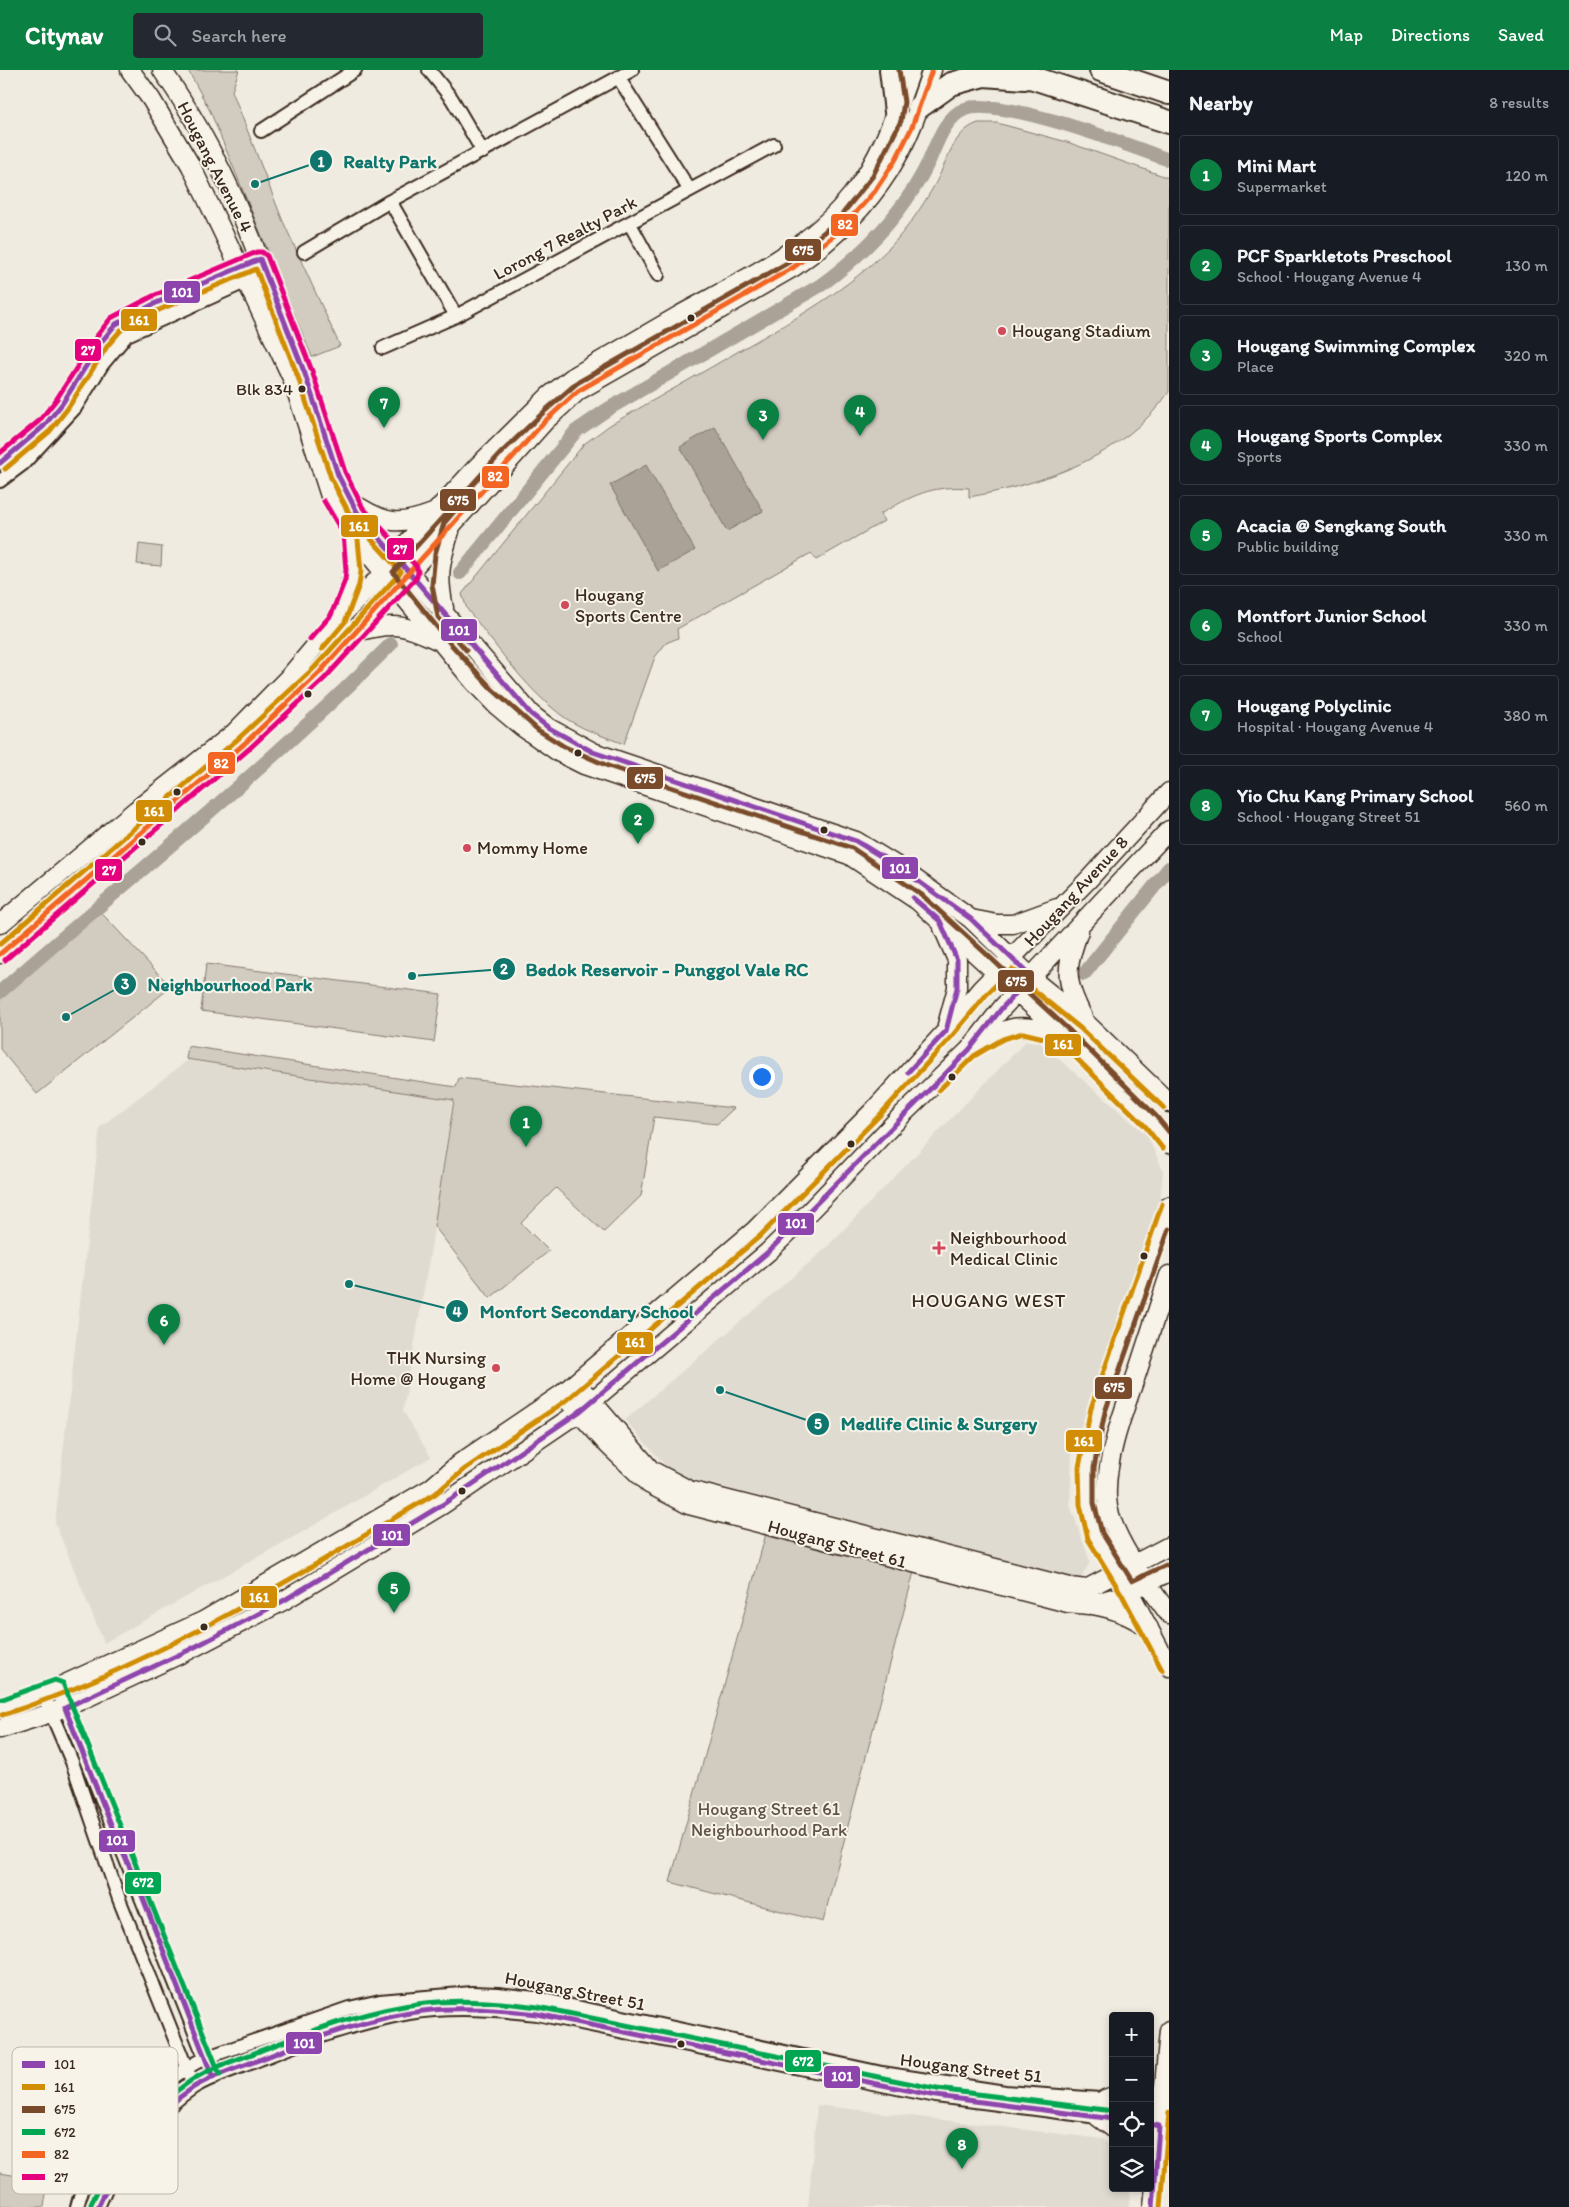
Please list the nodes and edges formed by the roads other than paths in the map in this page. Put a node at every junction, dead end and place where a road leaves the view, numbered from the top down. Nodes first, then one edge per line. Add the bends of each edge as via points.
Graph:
1 (130, 70) edge
2 (162, 70) edge
3 (355, 70) edge
4 (429, 70) edge
5 (632, 70) edge
6 (891, 70) edge
7 (911, 70) edge
8 (932, 70) edge
9 (1010, 70) edge
10 (1100, 70) edge
11 (618, 77) junction
12 (1034, 78) junction
13 (1169, 94) edge
14 (919, 107) junction
15 (896, 112) junction
16 (1169, 122) edge
17 (261, 131) dead end
18 (774, 145) dead end
19 (483, 152) junction
20 (690, 189) junction
21 (390, 201) junction
22 (630, 224) junction
23 (304, 252) dead end
24 (262, 266) junction
25 (242, 275) junction
26 (658, 275) dead end
27 (456, 316) junction
28 (383, 348) dead end
29 (0, 463) edge
30 (0, 481) edge
31 (352, 503) junction
32 (436, 512) junction
33 (451, 526) junction
34 (350, 531) junction
35 (395, 556) junction
36 (383, 572) junction
37 (410, 572) junction
38 (396, 587) junction
39 (445, 613) junction
40 (338, 619) junction
41 (356, 632) junction
42 (442, 643) junction
43 (1169, 792) edge
44 (707, 799) junction
45 (1169, 830) edge
46 (1062, 906) junction
47 (971, 919) junction
48 (940, 921) junction
49 (1082, 923) junction
50 (0, 924) edge
51 (0, 954) edge
52 (1012, 958) junction
53 (996, 973) junction
54 (1031, 978) junction
55 (1018, 992) junction
56 (1085, 1022) junction
57 (946, 1031) junction
58 (1064, 1035) junction
59 (969, 1050) junction
60 (1169, 1103) edge
61 (1169, 1144) edge
62 (1169, 1206) edge
63 (1169, 1275) edge
64 (576, 1383) junction
65 (562, 1394) junction
66 (586, 1407) junction
67 (1120, 1537) junction
68 (1100, 1545) junction
69 (1168, 1547) edge
70 (1135, 1565) junction
71 (1169, 1572) edge
72 (1118, 1573) junction
73 (1148, 1583) junction
74 (1129, 1592) junction
75 (1088, 1597) junction
76 (1169, 1614) edge
77 (1150, 1629) junction
78 (1169, 1667) edge
79 (50, 1690) junction
80 (0, 1708) edge
81 (58, 1710) junction
82 (0, 1729) edge
83 (1169, 2030) edge
84 (1167, 2053) junction
85 (205, 2058) junction
86 (186, 2067) junction
87 (1154, 2067) edge
88 (178, 2074) edge
89 (213, 2078) junction
90 (194, 2087) junction
91 (1109, 2099) edge
92 (178, 2101) edge
93 (1160, 2106) edge
94 (1105, 2118) edge
95 (1160, 2126) edge
96 (1154, 2174) edge
97 (1153, 2192) edge
98 (82, 2194) edge
99 (104, 2194) edge
100 (77, 2207) edge
101 (98, 2207) edge
102 (1153, 2207) edge

1 - 25 main road, Hougang Avenue 4 via 191,166
2 - 24 main road, Hougang Avenue 4 via 215,160
3 - 17 street
4 - 19 street via 452,98
5 - 11 street
6 - 15 highway
7 - 15 main road
8 - 14 main road
9 - 12 highway
10 - 13 highway
11 - 19 street
11 - 20 street
12 - 14 highway via 984,75 951,84
12 - 16 highway
14 - 33 main road via 896,159 848,224 794,267 578,391 545,421
15 - 32 main road via 859,185 811,236 743,280 573,377 549,396
18 - 20 street, Lorong 7 Realty Park
19 - 21 street
20 - 22 street, Lorong 7 Realty Park
21 - 23 street
21 - 27 street
22 - 26 street
22 - 27 street, Lorong 7 Realty Park
24 - 25 street
24 - 31 main road, Hougang Avenue 4 via 305,374 338,475
25 - 29 street via 156,302 116,324 44,426
25 - 30 street via 127,335 102,364 75,408 23,464
25 - 34 main road, Hougang Avenue 4 via 292,378 330,496
27 - 28 street, Lorong 7 Realty Park
31 - 32 main road via 390,522 415,520
31 - 35 main road, Hougang Avenue 4
32 - 35 main road
33 - 37 main road
33 - 39 main road via 440,568 439,585
34 - 36 main road, Hougang Avenue 4
34 - 40 main road via 354,570
35 - 36 main road
35 - 37 main road, Hougang Avenue 4
36 - 38 main road, Hougang Avenue 4
36 - 40 main road
37 - 38 main road
37 - 39 main road, Hougang Avenue 4
38 - 41 main road
38 - 42 main road, Hougang Avenue 4
39 - 44 main road, Hougang Avenue 4 via 531,714 549,728 593,752
40 - 50 main road via 290,676 234,733
41 - 42 main road via 389,625 413,628
41 - 51 main road via 319,673 244,744
42 - 44 main road, Hougang Avenue 4 via 496,705 560,753 584,765
43 - 46 main road, Hougang Avenue 8
44 - 47 main road, Hougang Avenue 4 via 856,841
44 - 48 main road, Hougang Avenue 4 via 849,855 911,896
45 - 49 main road, Hougang Avenue 8
46 - 47 main road via 1013,924
46 - 52 main road, Hougang Avenue 8
47 - 52 main road, Hougang Avenue 4
48 - 53 main road, Hougang Avenue 4
48 - 57 main road via 957,960 957,988
49 - 54 main road, Hougang Avenue 8
49 - 56 main road via 1071,954 1068,977 1072,996
52 - 53 main road, Hougang Avenue 8
52 - 54 main road, Hougang Avenue 4
53 - 55 main road, Hougang Avenue 4
53 - 57 main road, Hougang Avenue 8
54 - 55 main road, Hougang Avenue 8
54 - 56 main road, Hougang Avenue 4
55 - 58 main road, Hougang Avenue 4
55 - 59 main road, Hougang Avenue 8
56 - 60 main road, Hougang Avenue 4
57 - 64 main road, Hougang Avenue 8 via 873,1111 755,1230
58 - 59 main road via 1023,1025 1000,1032
58 - 61 main road, Hougang Avenue 4 via 1151,1121
59 - 66 main road, Hougang Avenue 8 via 768,1252
62 - 68 main road via 1092,1430 1086,1467 1087,1504
63 - 67 main road via 1113,1451 1107,1499
64 - 65 main road, Hougang Avenue 8
64 - 66 main road, Hougang Street 61
65 - 66 main road, Hougang Street 61
65 - 79 main road, Hougang Avenue 8 via 460,1463 431,1488 203,1621
66 - 75 main road, Hougang Street 61 via 609,1446 649,1484 689,1505 1068,1603
66 - 81 main road, Hougang Avenue 8 via 442,1505 283,1601 189,1650
67 - 69 main road via 1133,1546
67 - 70 main road
68 - 72 main road
68 - 75 main road
69 - 70 main road
70 - 72 main road
70 - 73 main road
71 - 73 main road, Hougang Street 61
72 - 74 main road
72 - 75 main road
73 - 74 main road, Hougang Street 61
73 - 76 main road
74 - 75 main road, Hougang Street 61
74 - 77 main road
75 - 77 main road
77 - 78 main road
79 - 80 main road, Hougang Avenue 8
79 - 81 street
81 - 82 main road, Hougang Avenue 8
81 - 85 street via 150,1916
81 - 86 street via 72,1762 119,1899
83 - 84 main road
84 - 87 main road
84 - 93 main road
85 - 86 street, Hougang Street 51
85 - 89 street
85 - 91 street, Hougang Street 51 via 350,2008 380,2001 472,1993 498,1994 535,1998 892,2075 1005,2092
86 - 88 street, Hougang Street 51
86 - 90 street
89 - 90 street, Hougang Street 51
89 - 94 street, Hougang Street 51 via 292,2046 354,2026 409,2013 496,2009 537,2014 936,2096
90 - 92 street, Hougang Street 51
93 - 95 main road
95 - 96 main road
97 - 102 main road
98 - 100 street, Hougang Street 51
99 - 101 street, Hougang Street 51

